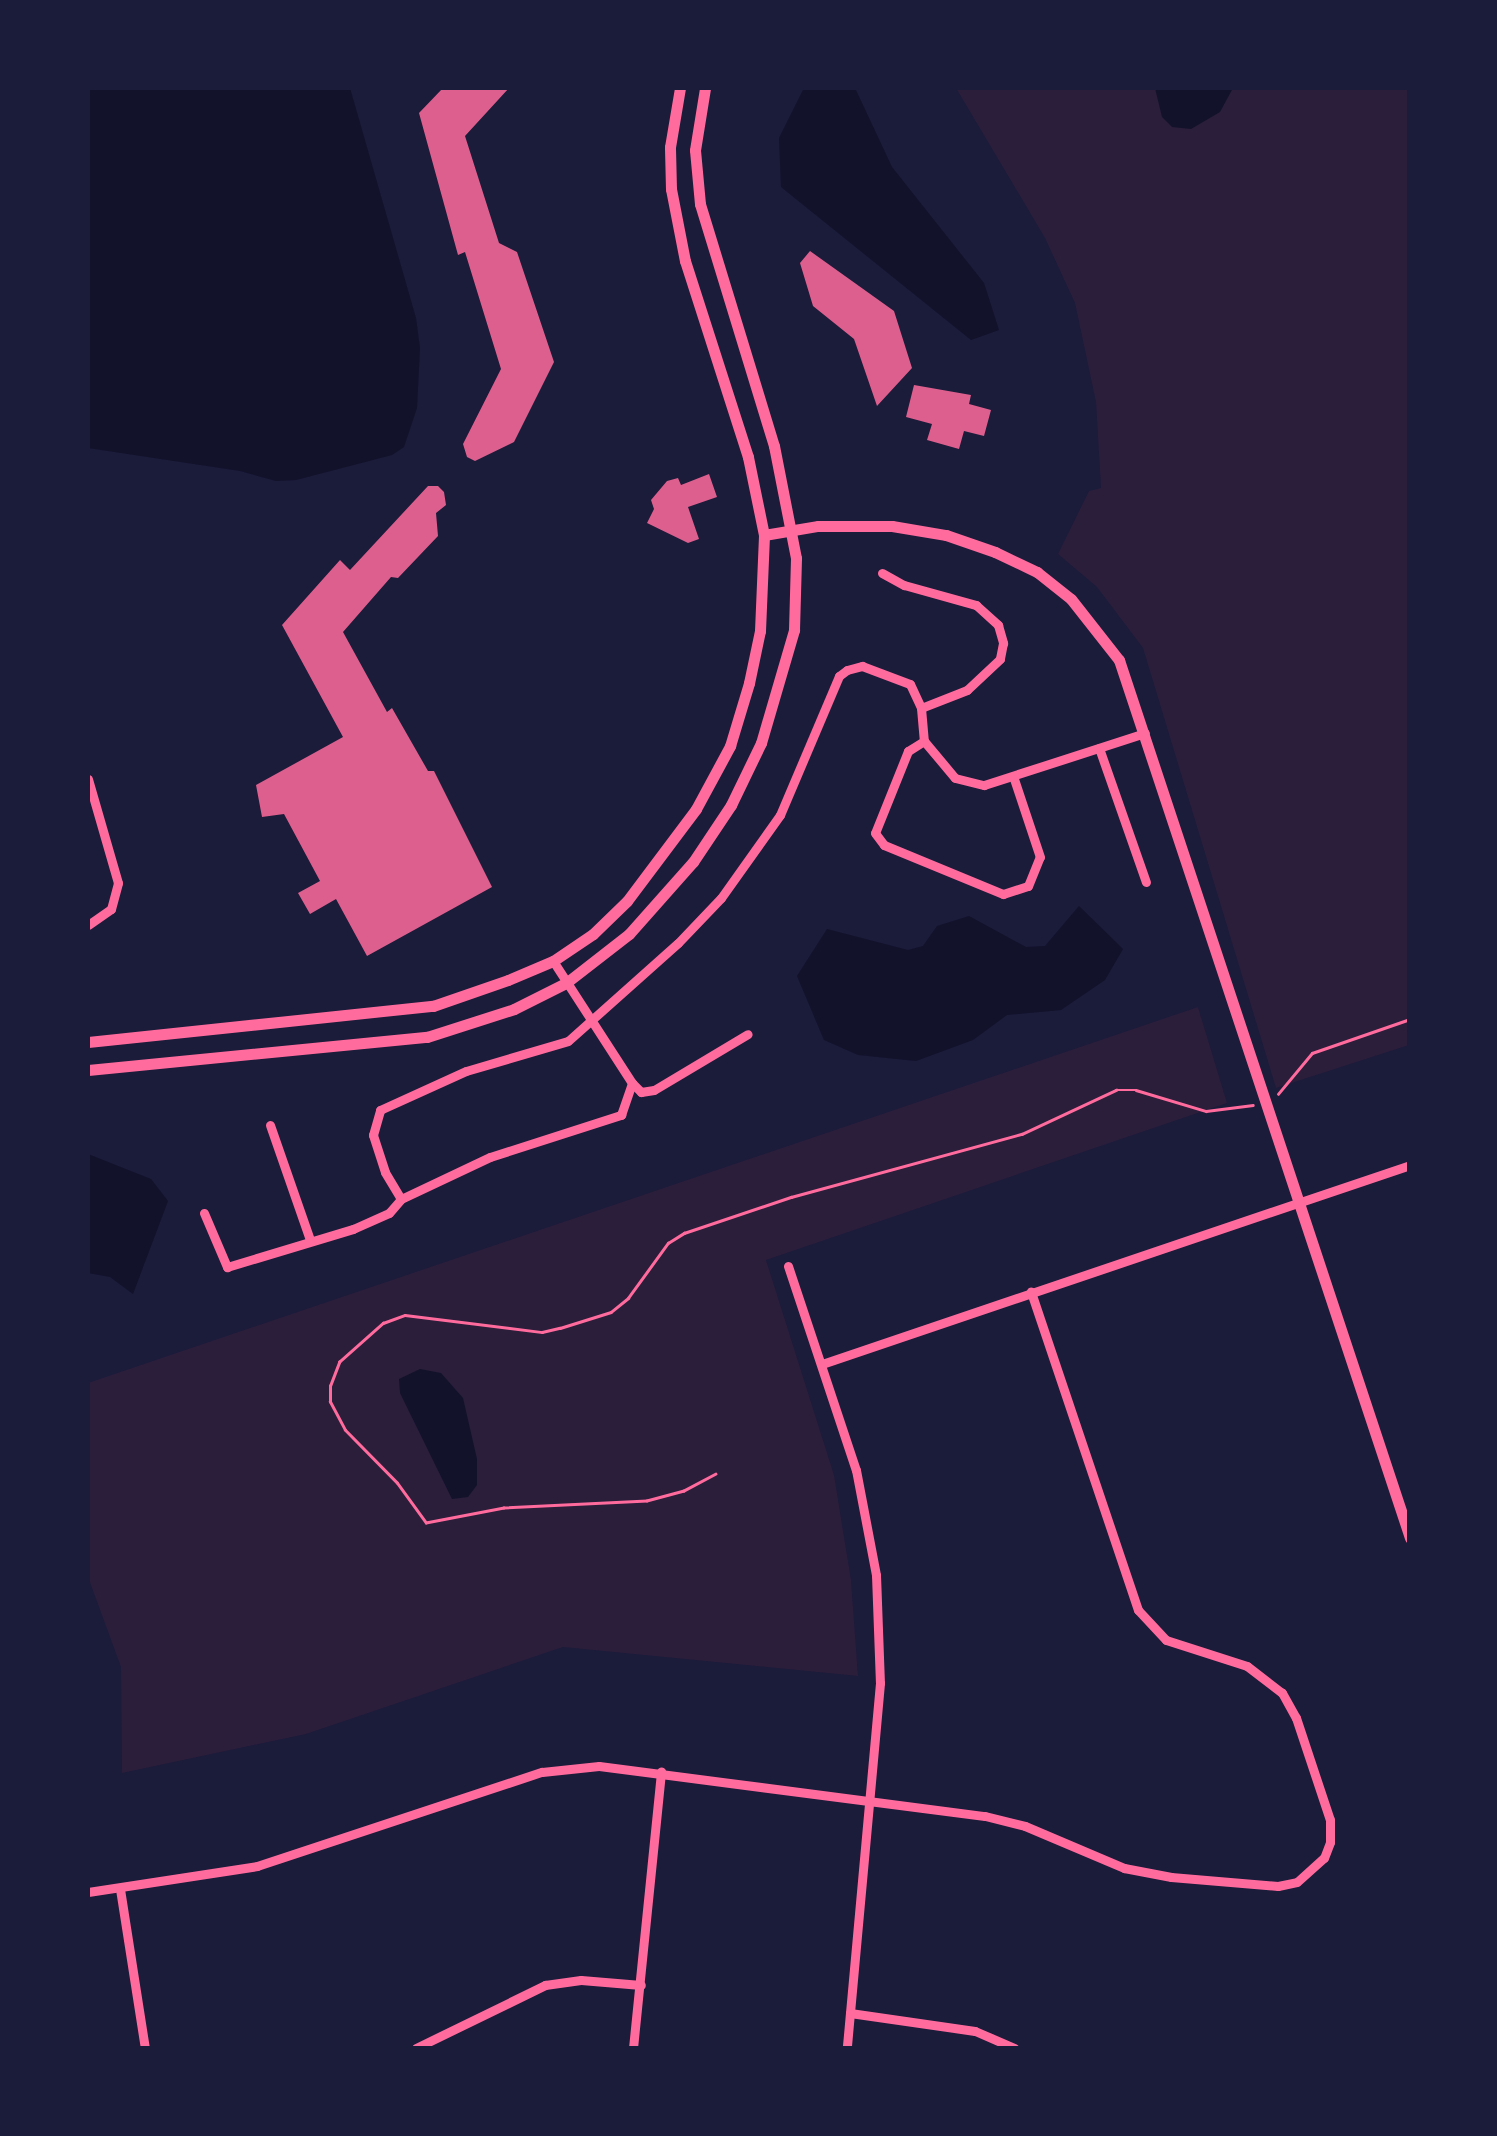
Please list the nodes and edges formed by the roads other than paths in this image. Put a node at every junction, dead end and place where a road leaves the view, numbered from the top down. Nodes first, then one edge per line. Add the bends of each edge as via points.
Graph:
1 (680, 88) edge
2 (706, 88) edge
3 (793, 530) junction
4 (764, 535) junction
5 (882, 573) dead end
6 (921, 708) junction
7 (1145, 733) junction
8 (924, 741) junction
9 (1099, 748) junction
10 (1013, 776) junction
11 (88, 779) edge
12 (1146, 882) dead end
13 (88, 925) edge
14 (553, 961) junction
15 (566, 983) junction
16 (588, 1020) junction
17 (748, 1034) dead end
18 (88, 1042) edge
19 (88, 1070) edge
20 (632, 1083) junction
21 (270, 1125) dead end
22 (1410, 1164) edge
23 (401, 1199) junction
24 (1298, 1202) junction
25 (204, 1213) dead end
26 (310, 1240) junction
27 (788, 1266) dead end
28 (1031, 1292) junction
29 (822, 1364) junction
30 (1410, 1538) edge
31 (661, 1771) junction
32 (870, 1800) junction
33 (120, 1889) junction
34 (88, 1892) edge
35 (640, 1985) junction
36 (850, 2014) junction
37 (145, 2048) edge
38 (416, 2048) edge
39 (633, 2048) edge
40 (847, 2048) edge
41 (1014, 2048) edge

1 - 4 street via 671,188 685,261 748,457
2 - 3 street via 696,150 707,238 774,446
3 - 4 street
3 - 7 street via 892,526 946,535 1036,572 1098,628 1118,660
3 - 15 street via 794,630 761,743 739,790 666,896
4 - 14 street via 760,631 730,746 696,809 627,901
5 - 6 street via 976,605 998,626 1003,642 1000,659 967,690
6 - 8 street
6 - 16 street via 910,684 880,672 862,666 839,676 780,815 721,898
7 - 9 street
7 - 24 street
8 - 10 street via 955,778 984,784
8 - 10 street via 908,752 875,833 884,845 1003,894 1028,886 1040,857
9 - 10 street
9 - 12 street
11 - 13 street via 118,883 112,909
14 - 15 street
14 - 18 street via 433,1006
15 - 16 street
15 - 19 street via 514,1009 427,1036
16 - 20 street
16 - 23 street via 578,1035 553,1048 478,1066 380,1110 373,1134
17 - 20 street via 654,1090 641,1092
20 - 23 street via 627,1106 612,1121 490,1157
21 - 26 street
22 - 24 street
23 - 26 street via 389,1213
24 - 28 street
24 - 30 street
25 - 26 street via 226,1267
27 - 29 street
28 - 29 street
28 - 32 street via 1138,1610 1166,1640 1247,1666 1282,1693 1330,1820 1330,1842 1324,1858 1297,1882 1171,1877 1124,1868 1026,1826
29 - 32 street via 856,1470 876,1575 880,1683
31 - 32 street
31 - 33 street via 599,1766 542,1772 257,1866
31 - 35 street
32 - 36 street
33 - 34 street
33 - 37 street
35 - 38 street via 545,1985
35 - 39 street
36 - 40 street
36 - 41 street via 975,2031

